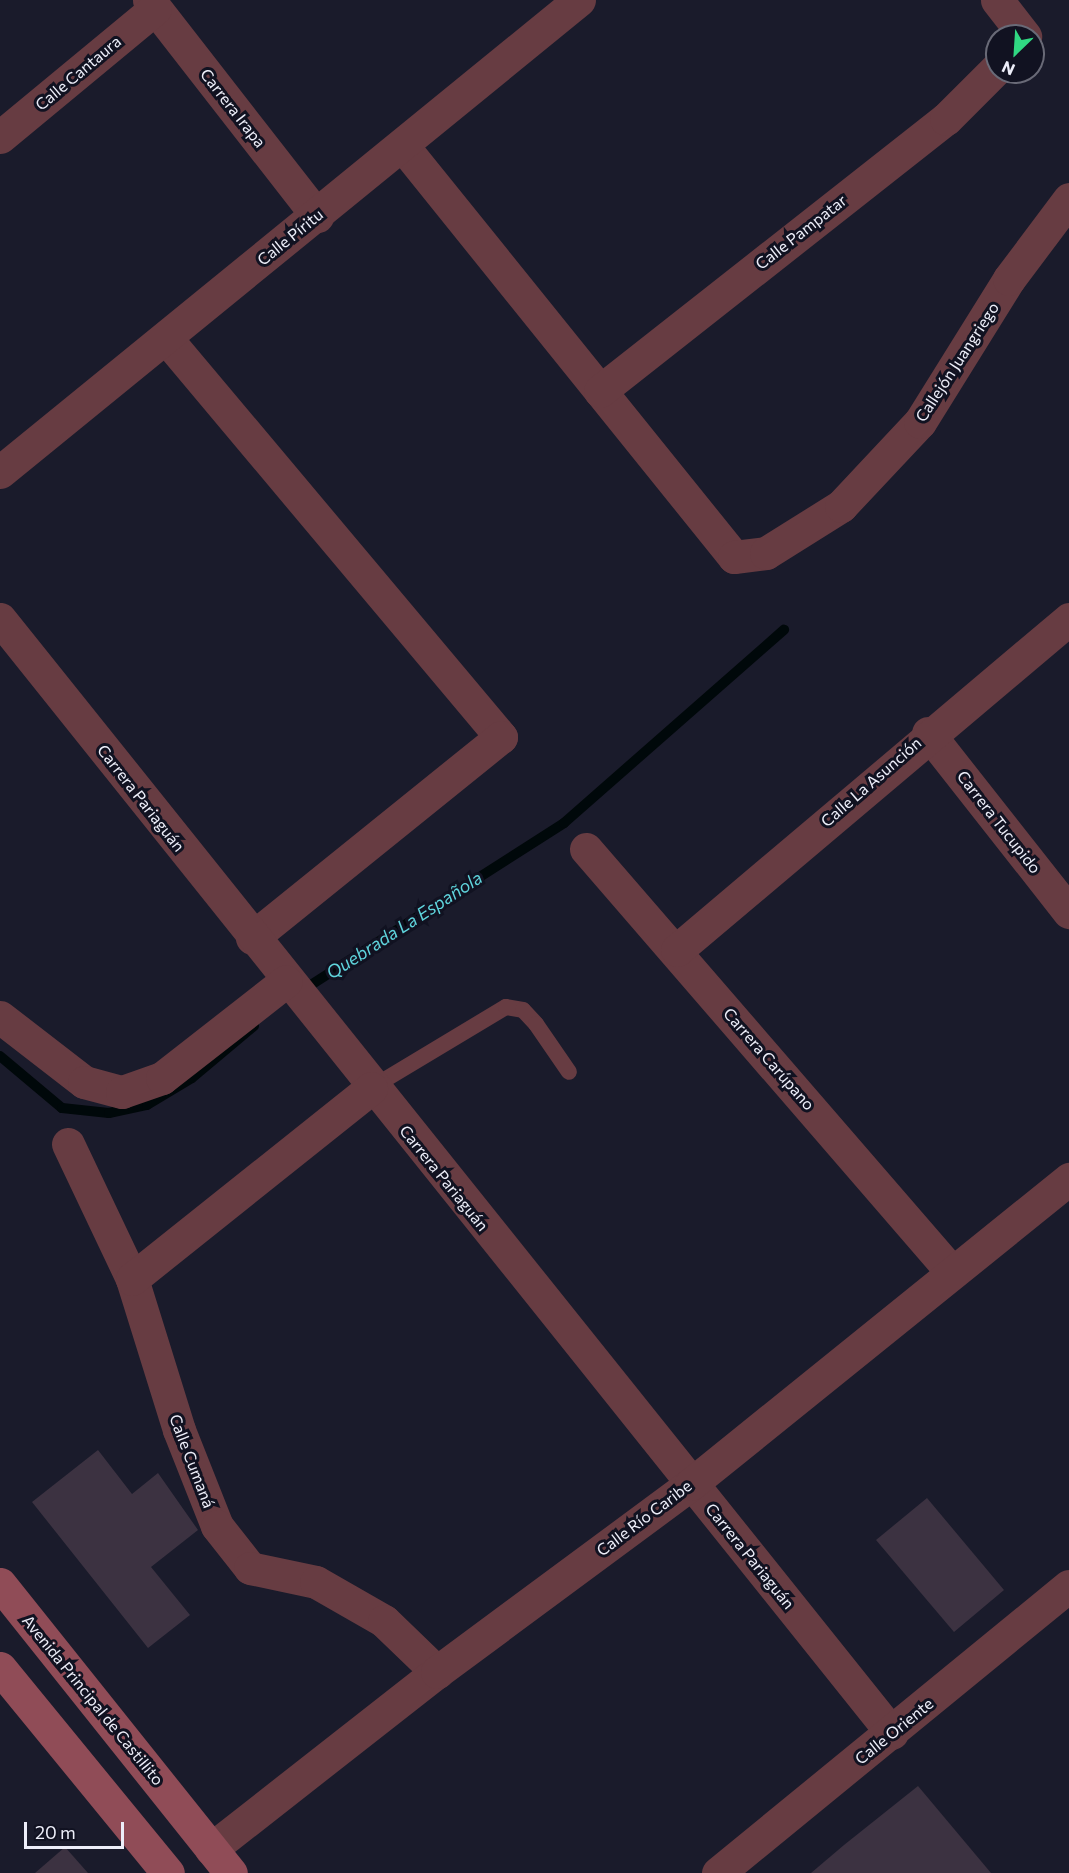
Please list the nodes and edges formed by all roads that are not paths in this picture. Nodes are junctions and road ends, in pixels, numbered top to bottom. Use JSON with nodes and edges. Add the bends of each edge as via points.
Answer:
{"nodes":[{"id":1,"x":997,"y":0,"type":"edge"},
{"id":2,"x":152,"y":4,"type":"edge"},
{"id":3,"x":561,"y":5,"type":"edge"},
{"id":4,"x":1015,"y":24,"type":"edge"},
{"id":5,"x":985,"y":80,"type":"edge"},
{"id":6,"x":0,"y":137,"type":"edge"},
{"id":7,"x":402,"y":145,"type":"junction"},
{"id":8,"x":1069,"y":199,"type":"edge"},
{"id":9,"x":317,"y":216,"type":"junction"},
{"id":10,"x":166,"y":338,"type":"junction"},
{"id":11,"x":600,"y":391,"type":"junction"},
{"id":12,"x":0,"y":472,"type":"edge"},
{"id":13,"x":0,"y":619,"type":"edge"},
{"id":14,"x":1069,"y":619,"type":"edge"},
{"id":15,"x":928,"y":732,"type":"junction"},
{"id":16,"x":586,"y":849,"type":"dead end"},
{"id":17,"x":1069,"y":912,"type":"edge"},
{"id":18,"x":252,"y":939,"type":"junction"},
{"id":19,"x":677,"y":951,"type":"junction"},
{"id":20,"x":287,"y":982,"type":"junction"},
{"id":21,"x":0,"y":1017,"type":"edge"},
{"id":22,"x":569,"y":1072,"type":"dead end"},
{"id":23,"x":371,"y":1088,"type":"junction"},
{"id":24,"x":69,"y":1144,"type":"dead end"},
{"id":25,"x":1069,"y":1179,"type":"edge"},
{"id":26,"x":951,"y":1271,"type":"junction"},
{"id":27,"x":132,"y":1279,"type":"junction"},
{"id":28,"x":691,"y":1484,"type":"junction"},
{"id":29,"x":0,"y":1584,"type":"edge"},
{"id":30,"x":1069,"y":1586,"type":"edge"},
{"id":31,"x":0,"y":1668,"type":"edge"},
{"id":32,"x":437,"y":1672,"type":"junction"},
{"id":33,"x":892,"y":1733,"type":"junction"},
{"id":34,"x":221,"y":1861,"type":"edge"},
{"id":35,"x":168,"y":1873,"type":"edge"},
{"id":36,"x":718,"y":1873,"type":"edge"}],
"edges":[{"from":1,"to":4,"type":"street"},
{"from":2,"to":6,"type":"street","name":"Calle Cantaura"},
{"from":2,"to":9,"type":"street","name":"Carrera Irapa"},
{"from":3,"to":7,"type":"street","name":"Calle Píritu"},
{"from":5,"to":11,"type":"street","name":"Calle Pampatar","via":[[946,119]]},
{"from":7,"to":9,"type":"street","name":"Calle Píritu"},
{"from":7,"to":11,"type":"street"},
{"from":8,"to":11,"type":"street","name":"Callejón Juangriego","via":[[1009,279],[920,422],[841,506],[766,553],[734,557]]},
{"from":9,"to":10,"type":"street","name":"Calle Píritu"},
{"from":10,"to":12,"type":"street","name":"Calle Píritu"},
{"from":10,"to":18,"type":"street","via":[[501,737]]},
{"from":13,"to":18,"type":"street","name":"Carrera Pariaguán"},
{"from":14,"to":15,"type":"street","name":"Calle La Asunción"},
{"from":15,"to":17,"type":"street","name":"Carrera Tucupido"},
{"from":15,"to":19,"type":"street","name":"Calle La Asunción"},
{"from":16,"to":19,"type":"street","name":"Carrera Carúpano"},
{"from":18,"to":20,"type":"street","name":"Carrera Pariaguán"},
{"from":19,"to":26,"type":"street","name":"Carrera Carúpano"},
{"from":20,"to":21,"type":"street","via":[[162,1078],[122,1092],[84,1083]]},
{"from":20,"to":23,"type":"street","name":"Carrera Pariaguán"},
{"from":22,"to":23,"type":"lane","via":[[536,1024],[523,1011],[506,1007]]},
{"from":23,"to":27,"type":"street"},
{"from":23,"to":28,"type":"street","name":"Carrera Pariaguán"},
{"from":24,"to":27,"type":"street","name":"Calle Cumaná"},
{"from":25,"to":26,"type":"street","name":"Calle Río Caribe"},
{"from":26,"to":28,"type":"street","name":"Calle Río Caribe"},
{"from":27,"to":32,"type":"street","name":"Calle Cumaná","via":[[179,1430],[217,1526],[250,1568],[316,1582],[384,1621]]},
{"from":28,"to":32,"type":"street","name":"Calle Río Caribe"},
{"from":28,"to":33,"type":"street","name":"Carrera Pariaguán"},
{"from":29,"to":34,"type":"main road","name":"Avenida Principal de Castillito"},
{"from":30,"to":33,"type":"street","name":"Calle Oriente"},
{"from":31,"to":35,"type":"main road"},
{"from":32,"to":34,"type":"street","name":"Calle Río Caribe"},
{"from":33,"to":36,"type":"street","name":"Calle Oriente"}]}
